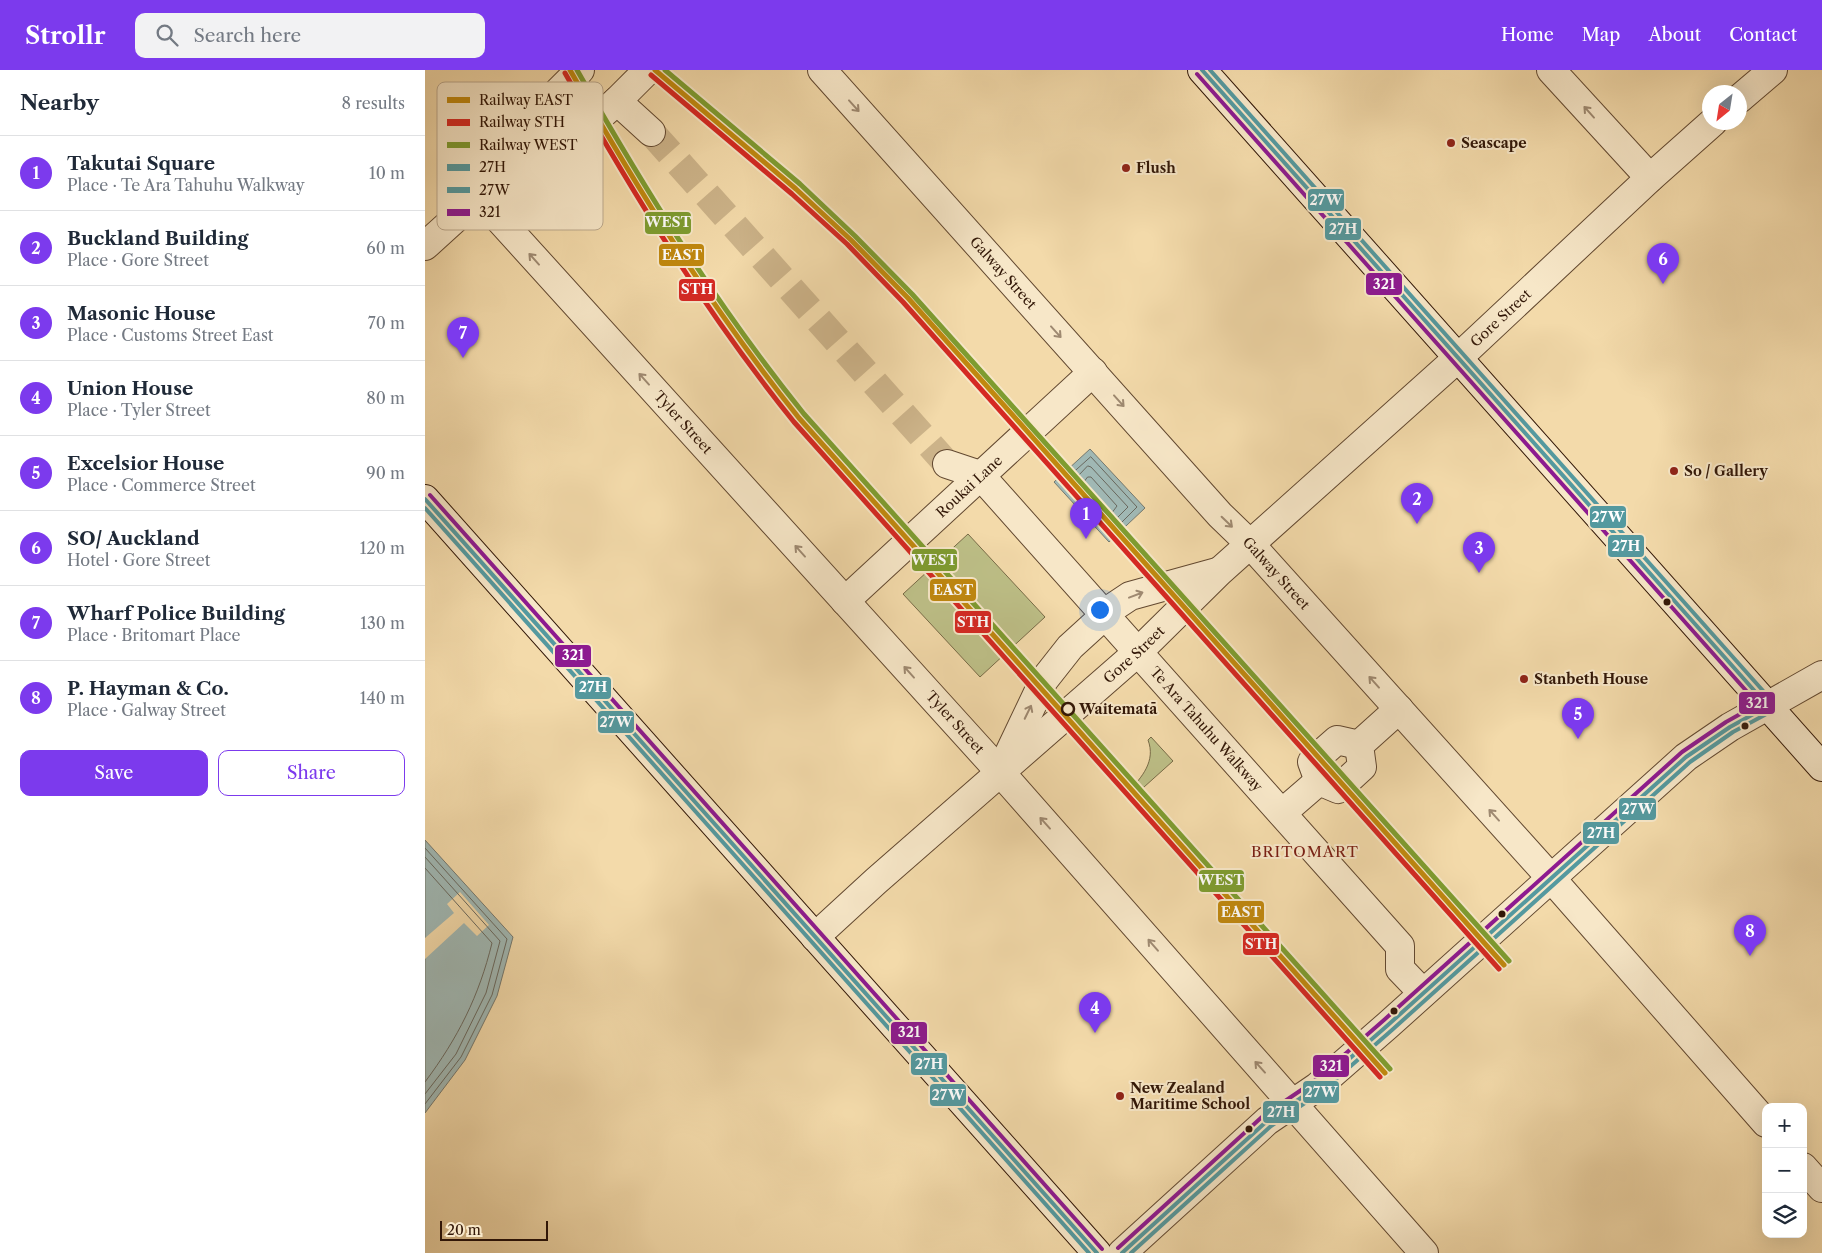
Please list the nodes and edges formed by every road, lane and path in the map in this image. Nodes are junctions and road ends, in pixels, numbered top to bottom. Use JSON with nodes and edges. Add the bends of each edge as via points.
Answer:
{"nodes":[{"id":1,"x":648,"y":70,"type":"edge"},
{"id":2,"x":821,"y":70,"type":"edge"},
{"id":3,"x":1202,"y":70,"type":"edge"},
{"id":4,"x":1551,"y":70,"type":"edge"},
{"id":5,"x":1773,"y":70,"type":"edge"},
{"id":6,"x":575,"y":71,"type":"edge"},
{"id":7,"x":565,"y":82,"type":"edge"},
{"id":8,"x":1747,"y":92,"type":"edge"},
{"id":9,"x":617,"y":101,"type":"junction"},
{"id":10,"x":603,"y":113,"type":"edge"},
{"id":11,"x":1704,"y":130,"type":"edge"},
{"id":12,"x":651,"y":132,"type":"tunnel mouth"},
{"id":13,"x":1650,"y":178,"type":"junction"},
{"id":14,"x":443,"y":230,"type":"edge"},
{"id":15,"x":509,"y":230,"type":"edge"},
{"id":16,"x":425,"y":246,"type":"edge"},
{"id":17,"x":1459,"y":357,"type":"junction"},
{"id":18,"x":1093,"y":372,"type":"junction"},
{"id":19,"x":947,"y":464,"type":"tunnel mouth"},
{"id":20,"x":981,"y":475,"type":"junction"},
{"id":21,"x":425,"y":500,"type":"edge"},
{"id":22,"x":1250,"y":544,"type":"junction"},
{"id":23,"x":1219,"y":572,"type":"junction"},
{"id":24,"x":845,"y":601,"type":"junction"},
{"id":25,"x":1105,"y":615,"type":"junction"},
{"id":26,"x":1138,"y":652,"type":"junction"},
{"id":27,"x":1822,"y":675,"type":"edge"},
{"id":28,"x":1769,"y":706,"type":"junction"},
{"id":29,"x":1399,"y":709,"type":"junction"},
{"id":30,"x":1822,"y":768,"type":"edge"},
{"id":31,"x":1001,"y":773,"type":"junction"},
{"id":32,"x":1282,"y":813,"type":"junction"},
{"id":33,"x":1550,"y":877,"type":"junction"},
{"id":34,"x":815,"y":937,"type":"junction"},
{"id":35,"x":1423,"y":993,"type":"junction"},
{"id":36,"x":1292,"y":1104,"type":"junction"},
{"id":37,"x":1762,"y":1119,"type":"edge"},
{"id":38,"x":1807,"y":1171,"type":"edge"},
{"id":39,"x":1822,"y":1188,"type":"edge"},
{"id":40,"x":1097,"y":1253,"type":"edge"},
{"id":41,"x":1122,"y":1253,"type":"edge"},
{"id":42,"x":1424,"y":1253,"type":"edge"}],
"edges":[{"from":1,"to":9,"type":"street"},
{"from":2,"to":18,"type":"street","name":"Galway Street","one_way":true},
{"from":3,"to":17,"type":"street"},
{"from":13,"to":4,"type":"street","one_way":true},
{"from":5,"to":8,"type":"street"},
{"from":6,"to":7,"type":"street"},
{"from":9,"to":10,"type":"street"},
{"from":9,"to":12,"type":"street"},
{"from":11,"to":13,"type":"street","name":"Gore Street"},
{"from":13,"to":17,"type":"street","name":"Gore Street"},
{"from":14,"to":16,"type":"street"},
{"from":24,"to":15,"type":"street","name":"Tyler Street","one_way":true},
{"from":17,"to":22,"type":"street","name":"Gore Street"},
{"from":17,"to":28,"type":"street"},
{"from":18,"to":20,"type":"street","name":"Roukai Lane"},
{"from":18,"to":22,"type":"street","name":"Galway Street","one_way":true,"via":[[1220,515]]},
{"from":19,"to":20,"type":"street"},
{"from":20,"to":24,"type":"street","name":"Roukai Lane"},
{"from":20,"to":25,"type":"street","name":"Te Ara Tahuhu Walkway"},
{"from":21,"to":34,"type":"street"},
{"from":22,"to":23,"type":"street","name":"Gore Street"},
{"from":29,"to":22,"type":"street","name":"Galway Street","one_way":true},
{"from":25,"to":23,"type":"street","name":"Gore Street","one_way":true,"via":[[1130,596]]},
{"from":23,"to":26,"type":"street","name":"Gore Street"},
{"from":31,"to":24,"type":"street","name":"Tyler Street","one_way":true},
{"from":25,"to":26,"type":"street","name":"Te Ara Tahuhu Walkway"},
{"from":31,"to":25,"type":"street","name":"Gore Street","one_way":true,"via":[[1044,680],[1070,647]]},
{"from":26,"to":31,"type":"street","name":"Gore Street"},
{"from":26,"to":32,"type":"street","name":"Te Ara Tahuhu Walkway"},
{"from":27,"to":28,"type":"street"},
{"from":28,"to":30,"type":"street"},
{"from":28,"to":33,"type":"street","via":[[1730,727],[1686,757]]},
{"from":29,"to":32,"type":"street","via":[[1359,745],[1362,766],[1338,789],[1319,781]]},
{"from":33,"to":29,"type":"street","name":"Galway Street","one_way":true},
{"from":31,"to":34,"type":"street","name":"Gore Street"},
{"from":36,"to":31,"type":"street","name":"Tyler Street","one_way":true},
{"from":32,"to":35,"type":"street","name":"Te Ara Tahuhu Walkway","via":[[1400,946],[1401,969]]},
{"from":33,"to":35,"type":"street"},
{"from":33,"to":37,"type":"street","name":"Galway Street"},
{"from":34,"to":40,"type":"street"},
{"from":35,"to":36,"type":"street","via":[[1317,1087]]},
{"from":36,"to":41,"type":"street","via":[[1267,1121]]},
{"from":36,"to":42,"type":"street","name":"Tyler Street"},
{"from":38,"to":39,"type":"street"}]}
